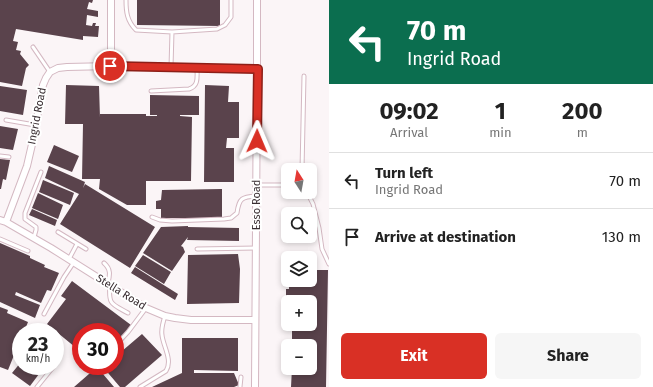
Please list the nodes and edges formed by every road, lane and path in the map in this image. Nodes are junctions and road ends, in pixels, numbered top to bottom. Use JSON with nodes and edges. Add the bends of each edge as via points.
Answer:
{"nodes":[{"id":1,"x":111,"y":0,"type":"edge"},
{"id":2,"x":126,"y":0,"type":"edge"},
{"id":3,"x":231,"y":0,"type":"edge"},
{"id":4,"x":256,"y":0,"type":"edge"},
{"id":5,"x":172,"y":32,"type":"junction"},
{"id":6,"x":33,"y":47,"type":"dead end"},
{"id":7,"x":110,"y":66,"type":"junction"},
{"id":8,"x":171,"y":67,"type":"junction"},
{"id":9,"x":197,"y":68,"type":"junction"},
{"id":10,"x":258,"y":69,"type":"junction"},
{"id":11,"x":50,"y":72,"type":"junction"},
{"id":12,"x":304,"y":76,"type":"dead end"},
{"id":13,"x":151,"y":91,"type":"dead end"},
{"id":14,"x":6,"y":120,"type":"dead end"},
{"id":15,"x":36,"y":125,"type":"junction"},
{"id":16,"x":0,"y":156,"type":"edge"},
{"id":17,"x":9,"y":158,"type":"dead end"},
{"id":18,"x":302,"y":163,"type":"edge"},
{"id":19,"x":41,"y":172,"type":"dead end"},
{"id":20,"x":281,"y":184,"type":"edge"},
{"id":21,"x":256,"y":185,"type":"junction"},
{"id":22,"x":256,"y":196,"type":"junction"},
{"id":23,"x":310,"y":199,"type":"edge"},
{"id":24,"x":152,"y":217,"type":"dead end"},
{"id":25,"x":3,"y":221,"type":"edge"},
{"id":26,"x":58,"y":232,"type":"dead end"},
{"id":27,"x":34,"y":238,"type":"junction"},
{"id":28,"x":0,"y":239,"type":"edge"},
{"id":29,"x":77,"y":244,"type":"junction"},
{"id":30,"x":256,"y":248,"type":"junction"},
{"id":31,"x":86,"y":249,"type":"dead end"},
{"id":32,"x":197,"y":249,"type":"dead end"},
{"id":33,"x":28,"y":251,"type":"dead end"},
{"id":34,"x":72,"y":260,"type":"junction"},
{"id":35,"x":104,"y":263,"type":"dead end"},
{"id":36,"x":329,"y":264,"type":"edge"},
{"id":37,"x":109,"y":284,"type":"junction"},
{"id":38,"x":146,"y":308,"type":"junction"},
{"id":39,"x":128,"y":313,"type":"dead end"},
{"id":40,"x":44,"y":314,"type":"dead end"},
{"id":41,"x":165,"y":316,"type":"junction"},
{"id":42,"x":255,"y":320,"type":"junction"},
{"id":43,"x":124,"y":336,"type":"edge"},
{"id":44,"x":46,"y":375,"type":"edge"},
{"id":45,"x":240,"y":377,"type":"dead end"},
{"id":46,"x":36,"y":387,"type":"edge"},
{"id":47,"x":140,"y":387,"type":"edge"},
{"id":48,"x":240,"y":387,"type":"edge"},
{"id":49,"x":255,"y":387,"type":"edge"}],
"edges":[{"from":1,"to":7,"type":"street"},
{"from":2,"to":5,"type":"lane","via":[[128,17],[136,30]]},
{"from":3,"to":5,"type":"lane","via":[[231,17],[225,26],[217,29]]},
{"from":4,"to":10,"type":"street","name":"Esso Road"},
{"from":5,"to":8,"type":"lane"},
{"from":6,"to":11,"type":"lane"},
{"from":7,"to":8,"type":"street"},
{"from":7,"to":11,"type":"street","via":[[67,67]]},
{"from":8,"to":9,"type":"street"},
{"from":9,"to":10,"type":"street"},
{"from":9,"to":13,"type":"lane","via":[[197,84],[194,88]]},
{"from":10,"to":21,"type":"street","name":"Esso Road"},
{"from":11,"to":15,"type":"street","name":"Ingrid Road","via":[[43,86]]},
{"from":12,"to":18,"type":"lane"},
{"from":14,"to":15,"type":"lane"},
{"from":15,"to":25,"type":"street","name":"Ingrid Road","via":[[27,166]]},
{"from":16,"to":17,"type":"lane"},
{"from":19,"to":27,"type":"lane","via":[[25,213],[26,219],[36,227]]},
{"from":20,"to":21,"type":"lane"},
{"from":21,"to":22,"type":"street","name":"Esso Road"},
{"from":22,"to":24,"type":"lane","via":[[244,197],[238,204],[237,213],[224,220],[172,221]]},
{"from":22,"to":30,"type":"street","name":"Esso Road"},
{"from":23,"to":36,"type":"lane","via":[[322,249]]},
{"from":25,"to":27,"type":"street","name":"Stella Road"},
{"from":26,"to":29,"type":"lane"},
{"from":27,"to":34,"type":"street","name":"Stella Road"},
{"from":28,"to":33,"type":"lane"},
{"from":29,"to":31,"type":"lane"},
{"from":29,"to":34,"type":"lane"},
{"from":30,"to":32,"type":"lane"},
{"from":30,"to":42,"type":"street","name":"Esso Road"},
{"from":34,"to":37,"type":"street","name":"Stella Road"},
{"from":34,"to":40,"type":"lane"},
{"from":35,"to":37,"type":"lane","via":[[109,269]]},
{"from":37,"to":38,"type":"street","name":"Stella Road"},
{"from":37,"to":39,"type":"lane","via":[[110,301]]},
{"from":38,"to":41,"type":"street","name":"Stella Road"},
{"from":38,"to":43,"type":"lane"},
{"from":41,"to":42,"type":"street","name":"Stella Road","via":[[191,320]]},
{"from":41,"to":47,"type":"lane","via":[[162,336],[168,368]]},
{"from":42,"to":49,"type":"street","name":"Esso Road"},
{"from":44,"to":46,"type":"lane"},
{"from":45,"to":48,"type":"lane"}]}
